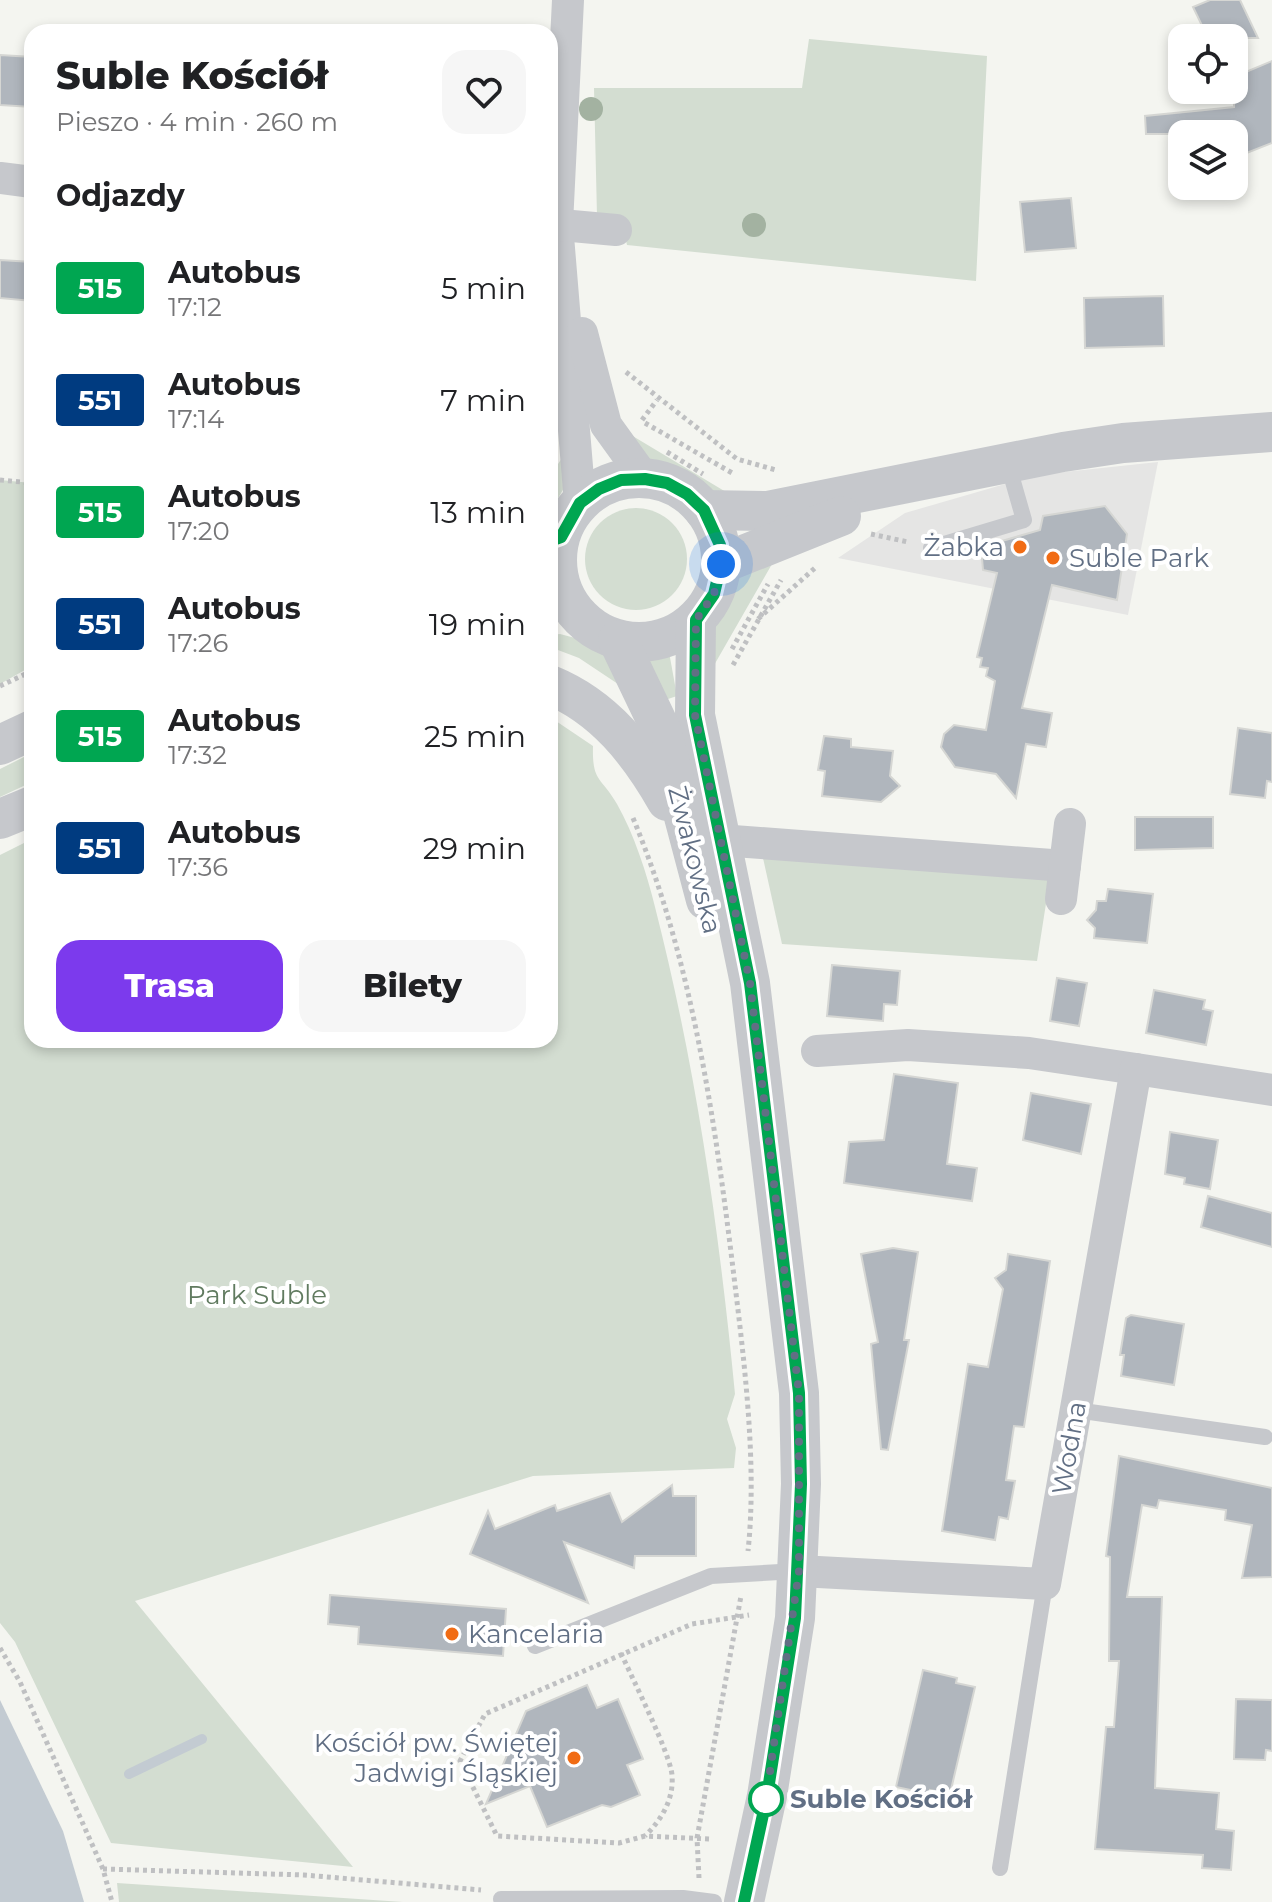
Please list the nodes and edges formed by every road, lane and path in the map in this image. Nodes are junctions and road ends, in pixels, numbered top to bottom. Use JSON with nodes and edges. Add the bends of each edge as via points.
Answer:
{"nodes":[{"id":1,"x":568,"y":0,"type":"edge"},
{"id":2,"x":558,"y":160,"type":"edge"},
{"id":3,"x":0,"y":178,"type":"edge"},
{"id":4,"x":24,"y":181,"type":"edge"},
{"id":5,"x":558,"y":224,"type":"edge"},
{"id":6,"x":616,"y":230,"type":"dead end"},
{"id":7,"x":558,"y":240,"type":"edge"},
{"id":8,"x":558,"y":345,"type":"edge"},
{"id":9,"x":1272,"y":432,"type":"edge"},
{"id":10,"x":651,"y":462,"type":"junction"},
{"id":11,"x":769,"y":468,"type":"dead end"},
{"id":12,"x":989,"y":468,"type":"junction"},
{"id":13,"x":0,"y":480,"type":"edge"},
{"id":14,"x":24,"y":482,"type":"edge"},
{"id":15,"x":748,"y":482,"type":"dead end"},
{"id":16,"x":706,"y":494,"type":"junction"},
{"id":17,"x":564,"y":527,"type":"edge"},
{"id":18,"x":790,"y":535,"type":"junction"},
{"id":19,"x":931,"y":548,"type":"dead end"},
{"id":20,"x":558,"y":558,"type":"edge"},
{"id":21,"x":721,"y":564,"type":"junction"},
{"id":22,"x":558,"y":568,"type":"edge"},
{"id":23,"x":780,"y":581,"type":"dead end"},
{"id":24,"x":696,"y":620,"type":"junction"},
{"id":25,"x":558,"y":628,"type":"edge"},
{"id":26,"x":606,"y":634,"type":"junction"},
{"id":27,"x":24,"y":675,"type":"edge"},
{"id":28,"x":0,"y":686,"type":"edge"},
{"id":29,"x":558,"y":690,"type":"edge"},
{"id":30,"x":24,"y":734,"type":"edge"},
{"id":31,"x":0,"y":745,"type":"edge"},
{"id":32,"x":24,"y":809,"type":"edge"},
{"id":33,"x":631,"y":815,"type":"dead end"},
{"id":34,"x":0,"y":819,"type":"edge"},
{"id":35,"x":1070,"y":824,"type":"dead end"},
{"id":36,"x":720,"y":840,"type":"junction"},
{"id":37,"x":1065,"y":866,"type":"junction"},
{"id":38,"x":701,"y":881,"type":"junction"},
{"id":39,"x":1061,"y":899,"type":"dead end"},
{"id":40,"x":817,"y":1051,"type":"dead end"},
{"id":41,"x":1136,"y":1069,"type":"junction"},
{"id":42,"x":1272,"y":1090,"type":"edge"},
{"id":43,"x":776,"y":1181,"type":"junction"},
{"id":44,"x":1076,"y":1410,"type":"junction"},
{"id":45,"x":1265,"y":1437,"type":"dead end"},
{"id":46,"x":746,"y":1571,"type":"junction"},
{"id":47,"x":799,"y":1571,"type":"junction"},
{"id":48,"x":1045,"y":1584,"type":"junction"},
{"id":49,"x":738,"y":1615,"type":"junction"},
{"id":50,"x":749,"y":1615,"type":"dead end"},
{"id":51,"x":535,"y":1646,"type":"dead end"},
{"id":52,"x":0,"y":1648,"type":"edge"},
{"id":53,"x":621,"y":1653,"type":"junction"},
{"id":54,"x":645,"y":1836,"type":"junction"},
{"id":55,"x":697,"y":1838,"type":"junction"},
{"id":56,"x":709,"y":1839,"type":"dead end"},
{"id":57,"x":1000,"y":1868,"type":"dead end"},
{"id":58,"x":103,"y":1869,"type":"junction"},
{"id":59,"x":501,"y":1899,"type":"joint"},
{"id":60,"x":695,"y":1900,"type":"junction"},
{"id":61,"x":112,"y":1902,"type":"edge"},
{"id":62,"x":714,"y":1902,"type":"edge"},
{"id":63,"x":744,"y":1902,"type":"edge"}],
"edges":[{"from":1,"to":2,"type":"street"},
{"from":3,"to":4,"type":"street"},
{"from":5,"to":6,"type":"street"},
{"from":7,"to":10,"type":"street","via":[[606,425]]},
{"from":8,"to":17,"type":"street"},
{"from":9,"to":12,"type":"street","via":[[1123,443]]},
{"from":10,"to":16,"type":"path"},
{"from":10,"to":16,"type":"street","via":[[667,483],[687,494]]},
{"from":10,"to":17,"type":"street","via":[[599,489]]},
{"from":11,"to":15,"type":"path","via":[[737,459],[657,400],[642,421]]},
{"from":12,"to":16,"type":"street","via":[[767,511]]},
{"from":12,"to":18,"type":"street"},
{"from":12,"to":19,"type":"lane","via":[[1024,520]]},
{"from":13,"to":14,"type":"path"},
{"from":16,"to":21,"type":"street"},
{"from":17,"to":20,"type":"street"},
{"from":18,"to":21,"type":"street"},
{"from":18,"to":23,"type":"path","via":[[795,554]]},
{"from":21,"to":24,"type":"street","via":[[714,594]]},
{"from":22,"to":26,"type":"street","via":[[574,611]]},
{"from":24,"to":26,"type":"street","via":[[660,640]]},
{"from":24,"to":36,"type":"street","name":"Żwakowska","via":[[695,715]]},
{"from":25,"to":26,"type":"street"},
{"from":26,"to":38,"type":"street","name":"Żwakowska","via":[[661,730]]},
{"from":27,"to":28,"type":"path"},
{"from":29,"to":38,"type":"street","via":[[615,728],[648,767]]},
{"from":30,"to":31,"type":"street"},
{"from":32,"to":34,"type":"street"},
{"from":33,"to":46,"type":"path","via":[[685,980],[725,1196],[747,1410]]},
{"from":35,"to":37,"type":"street"},
{"from":36,"to":37,"type":"street","name":"Żwakowska"},
{"from":36,"to":43,"type":"street","name":"Żwakowska","via":[[750,983]]},
{"from":37,"to":39,"type":"street"},
{"from":38,"to":43,"type":"street","name":"Żwakowska"},
{"from":40,"to":41,"type":"street","via":[[908,1045],[1029,1053]]},
{"from":41,"to":42,"type":"street"},
{"from":41,"to":44,"type":"street","name":"Wodna"},
{"from":43,"to":47,"type":"street","name":"Żwakowska","via":[[799,1393]]},
{"from":44,"to":45,"type":"lane"},
{"from":44,"to":48,"type":"street","name":"Wodna"},
{"from":46,"to":47,"type":"lane"},
{"from":46,"to":49,"type":"path"},
{"from":46,"to":51,"type":"lane","via":[[711,1576]]},
{"from":47,"to":48,"type":"street"},
{"from":47,"to":63,"type":"street","name":"Żwakowska","via":[[767,1796]]},
{"from":48,"to":57,"type":"lane"},
{"from":49,"to":50,"type":"path"},
{"from":49,"to":53,"type":"path","via":[[692,1624]]},
{"from":49,"to":55,"type":"path"},
{"from":52,"to":58,"type":"path"},
{"from":53,"to":54,"type":"path","via":[[672,1772],[671,1797]]},
{"from":53,"to":54,"type":"path","via":[[485,1714],[460,1761],[497,1836],[619,1843]]},
{"from":54,"to":55,"type":"path"},
{"from":55,"to":56,"type":"path"},
{"from":55,"to":60,"type":"path"},
{"from":58,"to":59,"type":"path","via":[[304,1875],[480,1889]]},
{"from":58,"to":61,"type":"path"},
{"from":59,"to":60,"type":"lane"},
{"from":60,"to":62,"type":"lane"}]}
